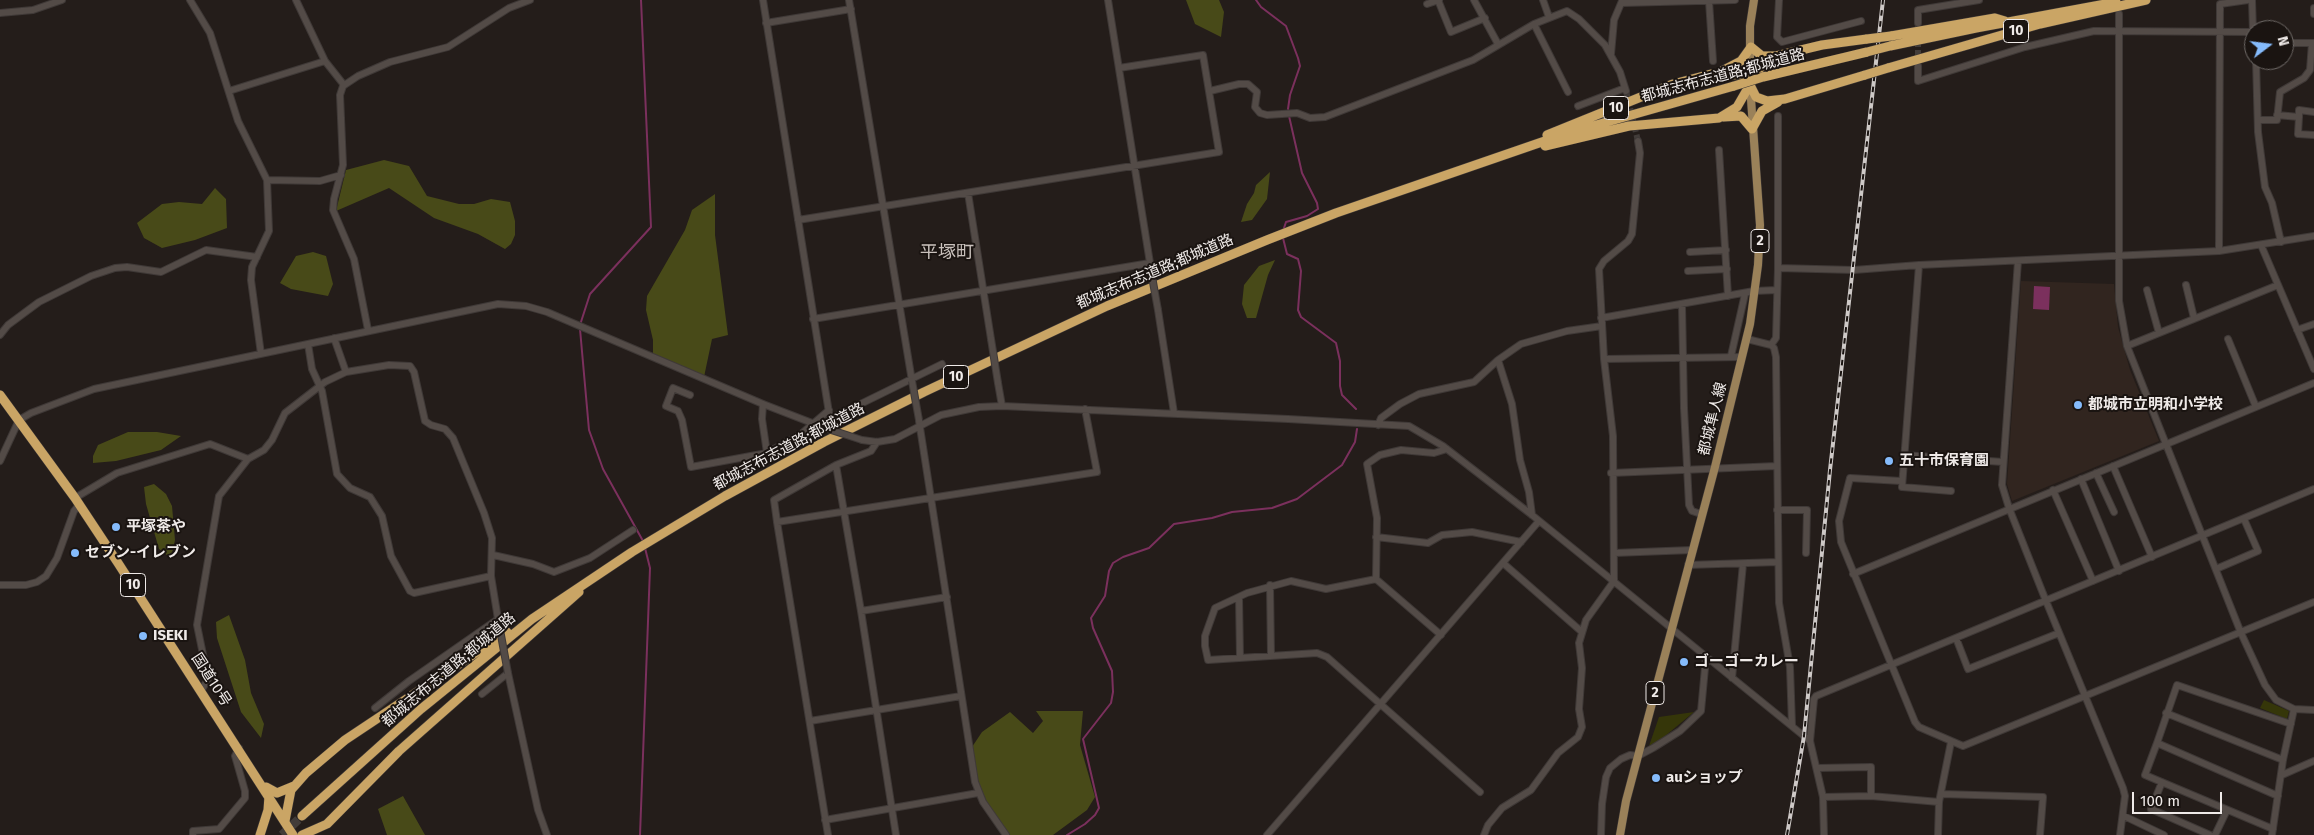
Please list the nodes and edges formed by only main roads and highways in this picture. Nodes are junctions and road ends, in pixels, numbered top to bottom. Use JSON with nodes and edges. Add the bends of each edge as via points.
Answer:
{"nodes":[{"id":1,"x":1754,"y":0,"type":"edge"},
{"id":2,"x":2133,"y":0,"type":"edge"},
{"id":3,"x":2146,"y":0,"type":"edge"},
{"id":4,"x":2008,"y":22,"type":"junction"},
{"id":5,"x":1750,"y":47,"type":"junction"},
{"id":6,"x":1776,"y":56,"type":"junction"},
{"id":7,"x":1711,"y":74,"type":"junction"},
{"id":8,"x":1750,"y":85,"type":"junction"},
{"id":9,"x":1785,"y":99,"type":"junction"},
{"id":10,"x":1719,"y":118,"type":"junction"},
{"id":11,"x":1752,"y":129,"type":"junction"},
{"id":12,"x":1532,"y":145,"type":"junction"},
{"id":13,"x":1480,"y":163,"type":"junction"},
{"id":14,"x":1,"y":398,"type":"edge"},
{"id":15,"x":623,"y":558,"type":"junction"},
{"id":16,"x":587,"y":580,"type":"junction"},
{"id":17,"x":259,"y":780,"type":"junction"},
{"id":18,"x":294,"y":786,"type":"junction"},
{"id":19,"x":269,"y":796,"type":"junction"},
{"id":20,"x":302,"y":816,"type":"tunnel mouth"},
{"id":21,"x":282,"y":817,"type":"junction"},
{"id":22,"x":327,"y":824,"type":"junction"},
{"id":23,"x":260,"y":835,"type":"edge"},
{"id":24,"x":294,"y":835,"type":"edge"},
{"id":25,"x":302,"y":835,"type":"edge"},
{"id":26,"x":318,"y":835,"type":"edge"},
{"id":27,"x":1620,"y":835,"type":"edge"}],
"edges":[{"from":1,"to":5,"type":"main road","name":"都城隼人線","number":"2"},
{"from":2,"to":4,"type":"highway","name":"都城志布志道路;都城道路","number":"10"},
{"from":3,"to":9,"type":"highway","number":"10","bridge":true,"via":[[2040,24]]},
{"from":4,"to":6,"type":"highway","number":"10","bridge":true,"via":[[1995,18]]},
{"from":4,"to":12,"type":"highway","name":"都城志布志道路;都城道路","number":"10","bridge":true,"via":[[1763,77]]},
{"from":5,"to":6,"type":"highway","via":[[1762,56]]},
{"from":5,"to":7,"type":"highway","via":[[1735,66]]},
{"from":5,"to":8,"type":"main road","name":"都城隼人線","number":"2"},
{"from":6,"to":8,"type":"highway","number":"10","via":[[1759,69]]},
{"from":7,"to":8,"type":"highway","number":"10","via":[[1736,74],[1747,79]]},
{"from":7,"to":13,"type":"highway","number":"10","via":[[1649,93]]},
{"from":8,"to":9,"type":"highway","number":"10","via":[[1761,100]]},
{"from":8,"to":10,"type":"highway","number":"10","via":[[1737,106]]},
{"from":8,"to":11,"type":"main road","name":"都城隼人線","number":"2"},
{"from":9,"to":11,"type":"highway","number":"10","via":[[1762,111]]},
{"from":10,"to":11,"type":"highway","via":[[1741,116]]},
{"from":10,"to":12,"type":"highway","number":"10","via":[[1629,126],[1549,146]]},
{"from":11,"to":27,"type":"main road","name":"都城隼人線","number":"2","via":[[1760,226],[1747,339]]},
{"from":12,"to":13,"type":"highway","name":"都城志布志道路;都城道路","number":"10"},
{"from":13,"to":15,"type":"highway","name":"都城志布志道路;都城道路","number":"10","via":[[1336,213],[1107,306],[824,442]]},
{"from":14,"to":17,"type":"highway","name":"国道10号","number":"10","via":[[77,501]]},
{"from":15,"to":16,"type":"highway","name":"都城志布志道路;都城道路","number":"10"},
{"from":15,"to":22,"type":"highway","via":[[574,596],[398,751]]},
{"from":16,"to":18,"type":"highway","via":[[345,740]]},
{"from":16,"to":20,"type":"highway","name":"都城志布志道路;都城道路","number":"10","via":[[468,669]]},
{"from":17,"to":18,"type":"highway","via":[[278,793]]},
{"from":17,"to":19,"type":"highway","name":"国道10号","number":"10"},
{"from":18,"to":21,"type":"highway"},
{"from":19,"to":21,"type":"highway","name":"国道10号","number":"10"},
{"from":19,"to":23,"type":"highway"},
{"from":21,"to":23,"type":"highway","via":[[265,826]]},
{"from":21,"to":24,"type":"highway","name":"国道10号","number":"10"},
{"from":22,"to":25,"type":"highway"},
{"from":22,"to":26,"type":"highway"}]}
